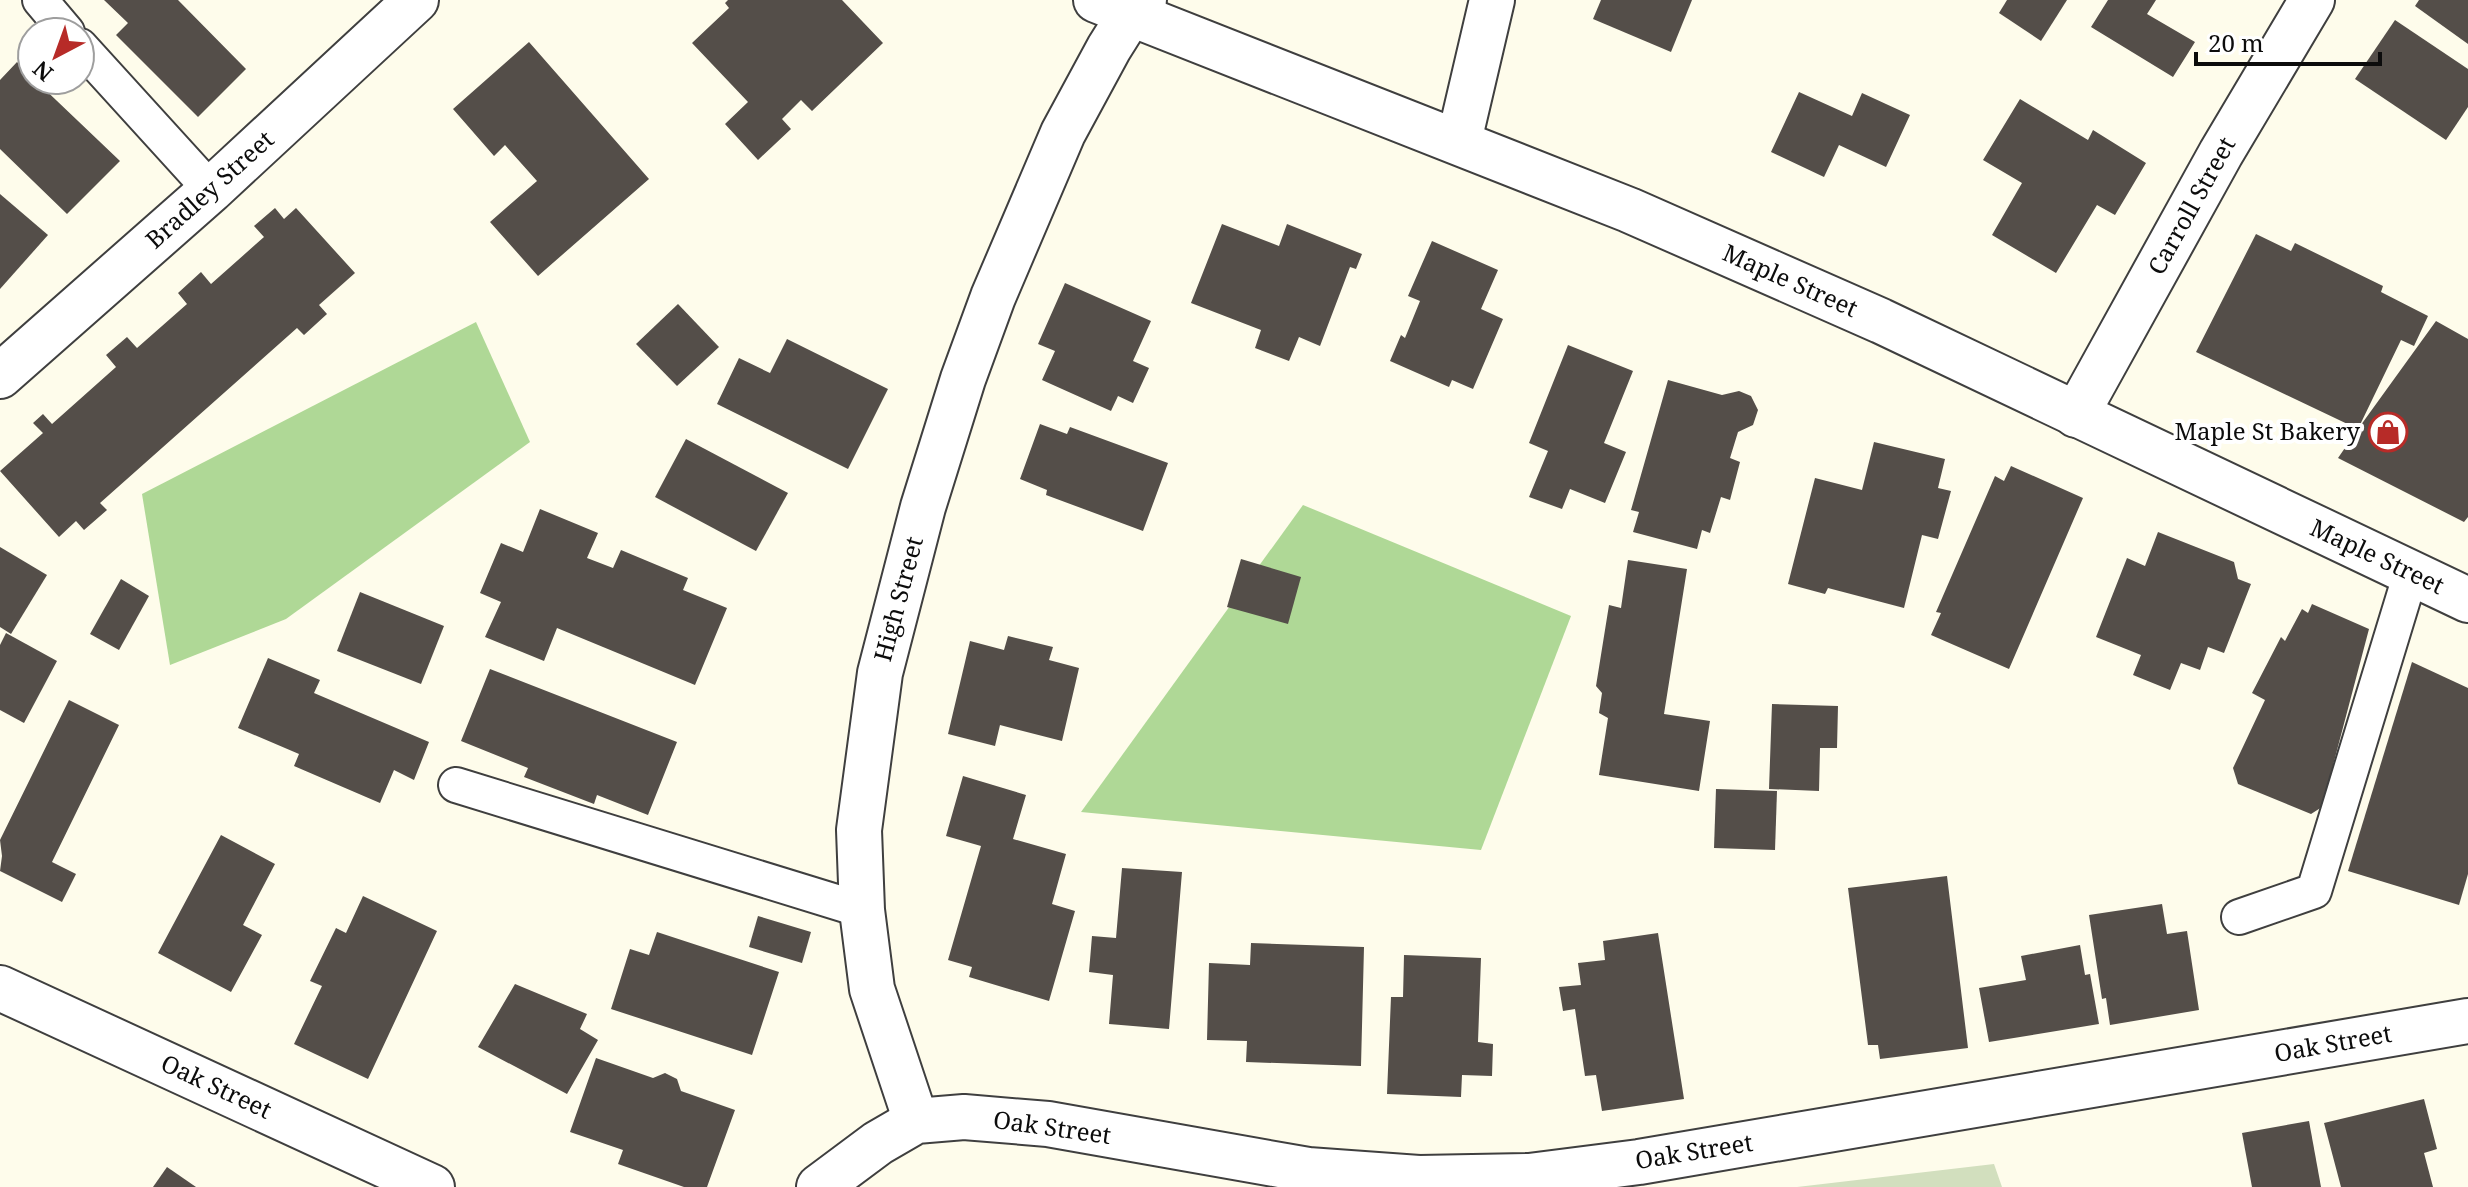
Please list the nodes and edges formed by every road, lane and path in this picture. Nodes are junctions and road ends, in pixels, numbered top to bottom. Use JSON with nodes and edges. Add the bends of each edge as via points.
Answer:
{"nodes":[{"id":1,"x":40,"y":0,"type":"edge"},
{"id":2,"x":416,"y":0,"type":"edge"},
{"id":3,"x":1492,"y":0,"type":"edge"},
{"id":4,"x":2312,"y":0,"type":"edge"},
{"id":5,"x":1124,"y":4,"type":"edge"},
{"id":6,"x":54,"y":16,"type":"edge"},
{"id":7,"x":96,"y":64,"type":"edge"},
{"id":8,"x":1459,"y":141,"type":"junction"},
{"id":9,"x":211,"y":190,"type":"junction"},
{"id":10,"x":0,"y":376,"type":"edge"},
{"id":11,"x":2076,"y":415,"type":"junction"},
{"id":12,"x":2411,"y":573,"type":"junction"},
{"id":13,"x":2468,"y":600,"type":"edge"},
{"id":14,"x":456,"y":785,"type":"dead end"},
{"id":15,"x":862,"y":910,"type":"junction"},
{"id":16,"x":2239,"y":917,"type":"dead end"},
{"id":17,"x":0,"y":988,"type":"edge"},
{"id":18,"x":2468,"y":1021,"type":"edge"},
{"id":19,"x":916,"y":1121,"type":"junction"},
{"id":20,"x":432,"y":1187,"type":"edge"},
{"id":21,"x":819,"y":1187,"type":"edge"}],
"edges":[{"from":1,"to":6,"type":"lane"},
{"from":2,"to":9,"type":"street","name":"Bradley Street"},
{"from":3,"to":8,"type":"street"},
{"from":4,"to":11,"type":"street","name":"Carroll Street"},
{"from":5,"to":8,"type":"street","name":"Maple Street"},
{"from":5,"to":15,"type":"street","name":"High Street","via":[[1109,48],[1063,133],[993,297],[923,507],[880,673],[859,830]]},
{"from":7,"to":9,"type":"lane"},
{"from":8,"to":11,"type":"street","name":"Maple Street","via":[[1881,321]]},
{"from":9,"to":10,"type":"street","name":"Bradley Street"},
{"from":11,"to":12,"type":"street","name":"Maple Street"},
{"from":12,"to":13,"type":"street","name":"Maple Street"},
{"from":12,"to":16,"type":"lane","via":[[2314,891]]},
{"from":14,"to":15,"type":"lane"},
{"from":15,"to":19,"type":"street","name":"High Street","via":[[872,989]]},
{"from":17,"to":20,"type":"street","name":"Oak Street"},
{"from":18,"to":19,"type":"street","name":"Oak Street","via":[[1639,1162],[1529,1176],[1419,1178],[1308,1170],[1048,1124],[964,1117]]},
{"from":19,"to":21,"type":"street"}]}
